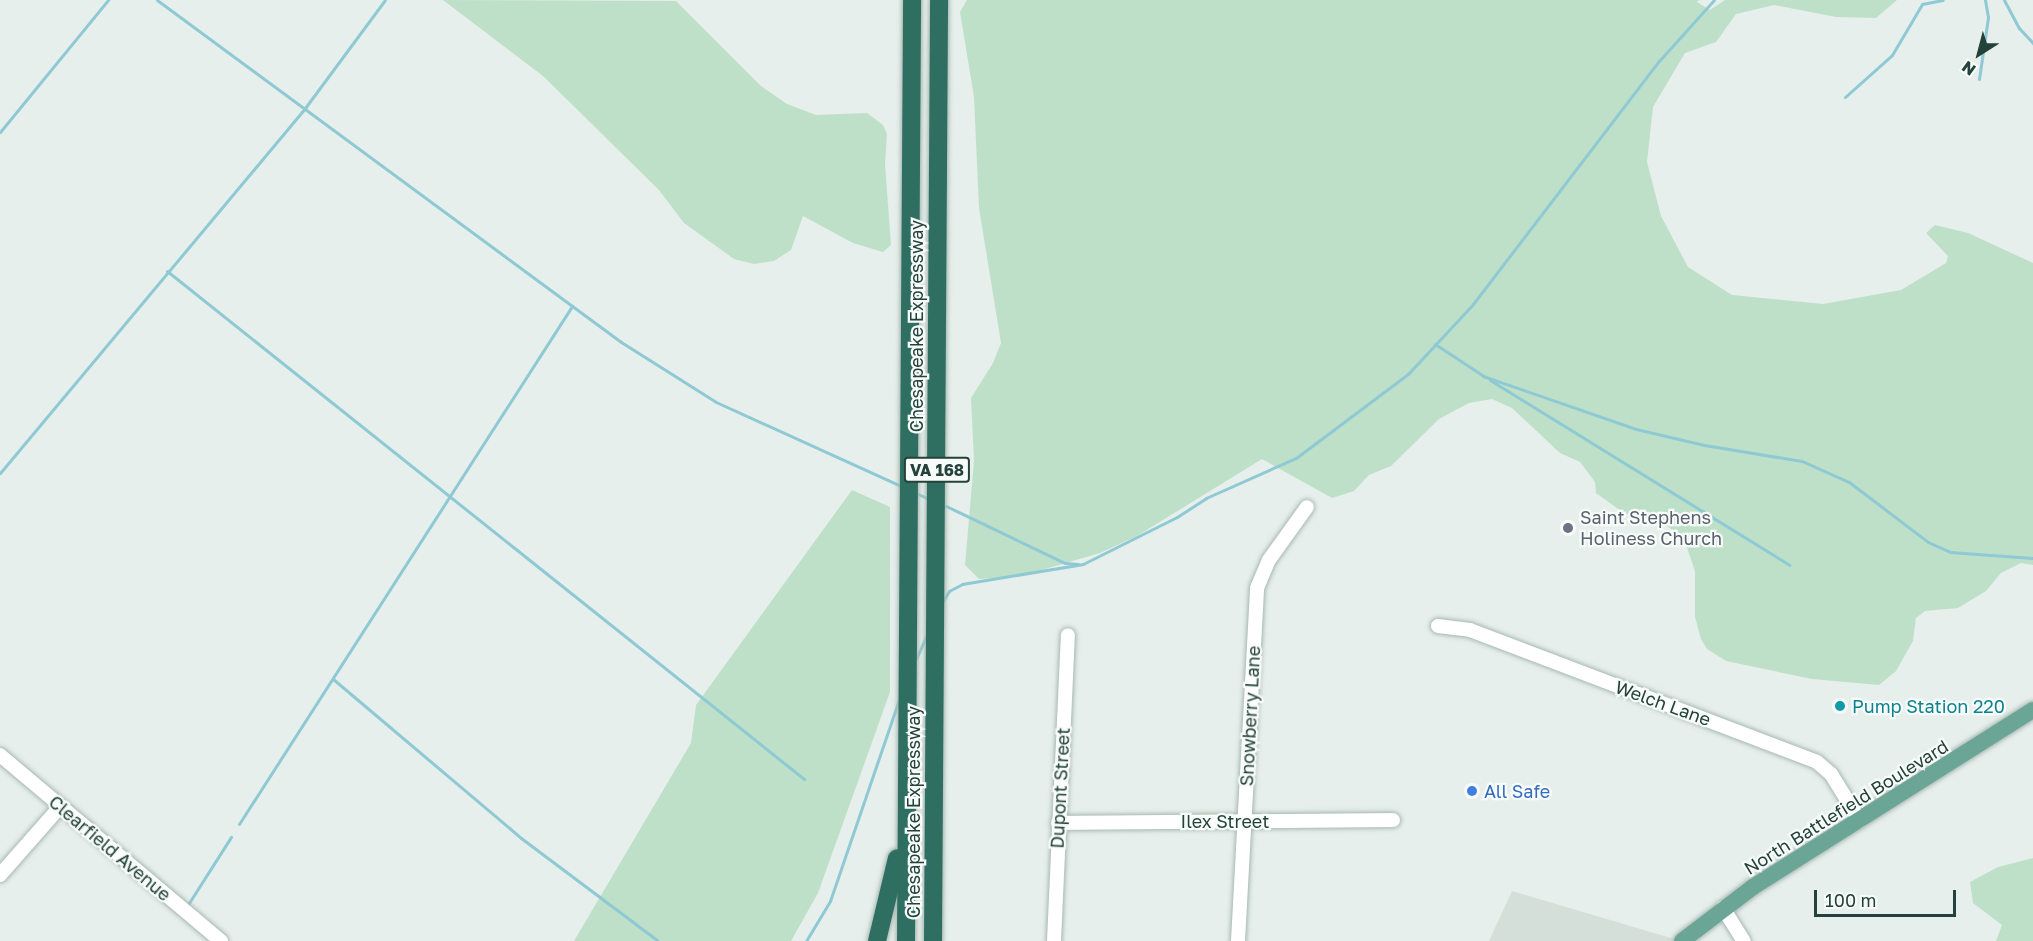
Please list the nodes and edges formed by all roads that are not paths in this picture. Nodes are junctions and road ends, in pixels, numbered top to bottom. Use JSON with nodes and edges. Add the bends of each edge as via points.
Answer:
{"nodes":[{"id":1,"x":912,"y":0,"type":"edge"},
{"id":2,"x":939,"y":0,"type":"edge"},
{"id":3,"x":1307,"y":507,"type":"dead end"},
{"id":4,"x":1438,"y":626,"type":"dead end"},
{"id":5,"x":1068,"y":635,"type":"dead end"},
{"id":6,"x":908,"y":692,"type":"junction"},
{"id":7,"x":2033,"y":710,"type":"edge"},
{"id":8,"x":0,"y":755,"type":"edge"},
{"id":9,"x":60,"y":807,"type":"junction"},
{"id":10,"x":1393,"y":820,"type":"dead end"},
{"id":11,"x":1245,"y":821,"type":"junction"},
{"id":12,"x":1860,"y":821,"type":"junction"},
{"id":13,"x":1058,"y":823,"type":"junction"},
{"id":14,"x":0,"y":874,"type":"edge"},
{"id":15,"x":1723,"y":908,"type":"junction"},
{"id":16,"x":221,"y":941,"type":"edge"},
{"id":17,"x":878,"y":941,"type":"edge"},
{"id":18,"x":906,"y":941,"type":"edge"},
{"id":19,"x":933,"y":941,"type":"edge"},
{"id":20,"x":1054,"y":941,"type":"edge"},
{"id":21,"x":1238,"y":941,"type":"edge"},
{"id":22,"x":1682,"y":941,"type":"edge"},
{"id":23,"x":1744,"y":941,"type":"edge"}],
"edges":[{"from":1,"to":6,"type":"highway","name":"Chesapeake Expressway","number":"VA 168"},
{"from":2,"to":19,"type":"highway","name":"Chesapeake Expressway","number":"VA 168"},
{"from":3,"to":11,"type":"street","name":"Snowberry Lane","via":[[1269,560],[1257,588]]},
{"from":4,"to":12,"type":"street","name":"Welch Lane","via":[[1470,630],[1817,762],[1831,774]]},
{"from":5,"to":13,"type":"street","name":"Dupont Street"},
{"from":6,"to":17,"type":"highway","via":[[898,852]]},
{"from":6,"to":18,"type":"highway","name":"Chesapeake Expressway","number":"VA 168"},
{"from":7,"to":12,"type":"main road","name":"North Battlefield Boulevard"},
{"from":8,"to":9,"type":"street","name":"Clearfield Avenue"},
{"from":9,"to":14,"type":"street"},
{"from":9,"to":16,"type":"street","name":"Clearfield Avenue"},
{"from":10,"to":11,"type":"street","name":"Ilex Street"},
{"from":11,"to":13,"type":"street","name":"Ilex Street"},
{"from":11,"to":21,"type":"street","name":"Snowberry Lane"},
{"from":12,"to":15,"type":"main road","name":"North Battlefield Boulevard"},
{"from":13,"to":20,"type":"street","name":"Dupont Street"},
{"from":15,"to":22,"type":"main road","name":"North Battlefield Boulevard"},
{"from":15,"to":23,"type":"street"}]}
